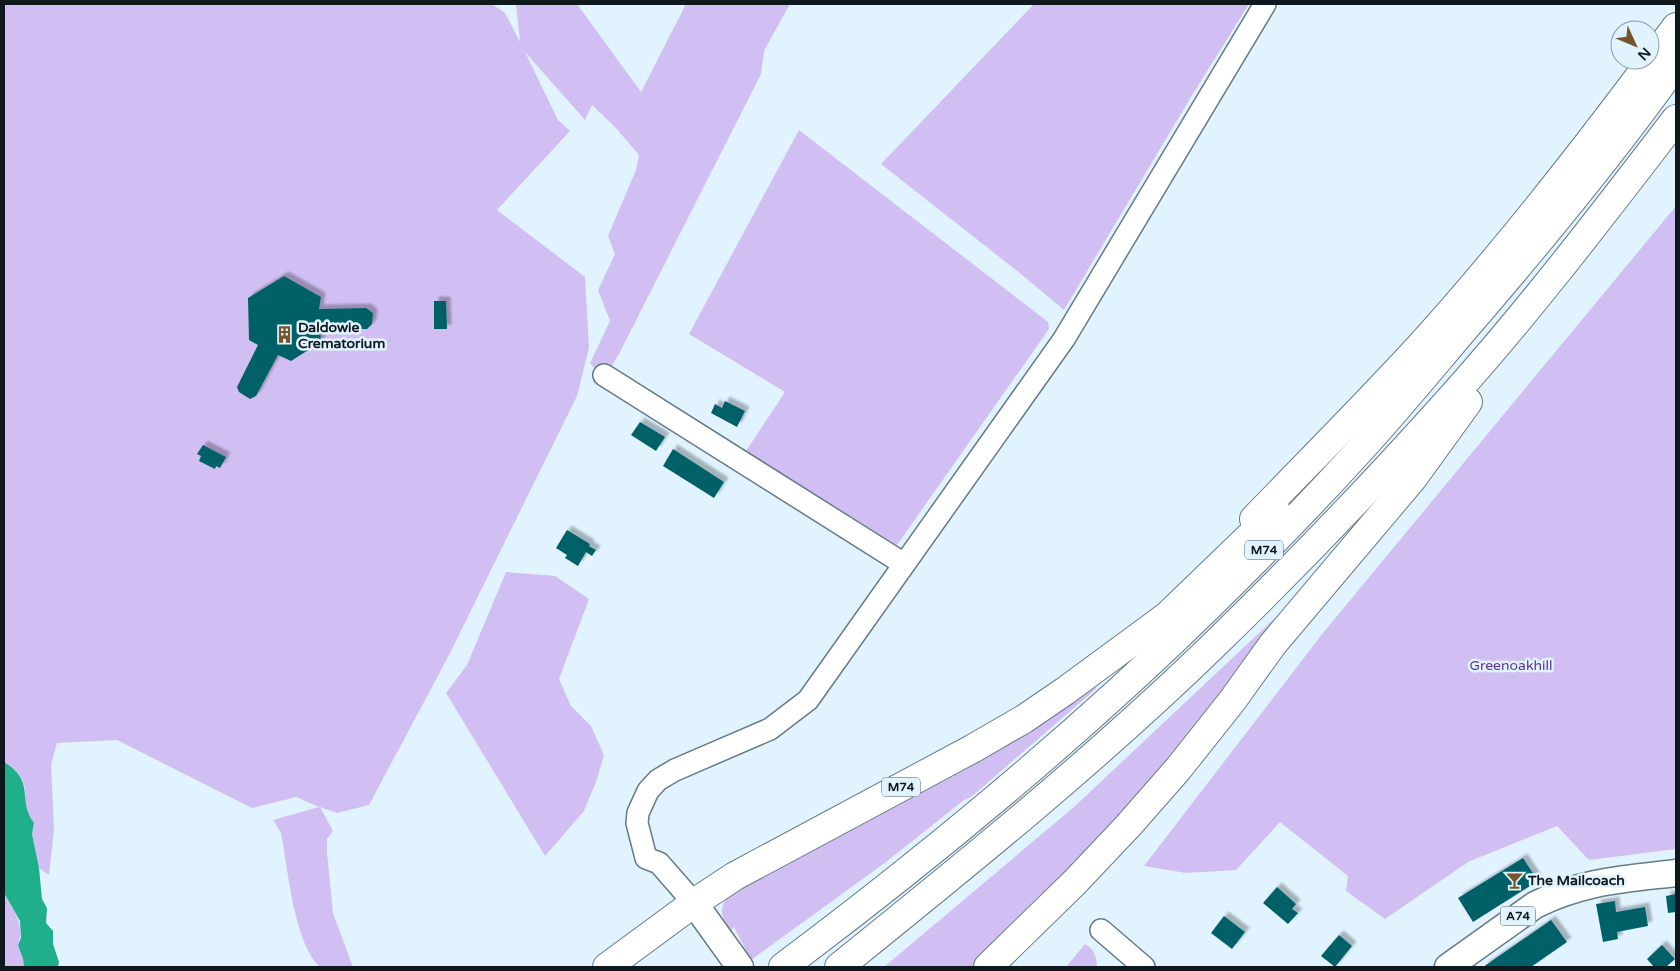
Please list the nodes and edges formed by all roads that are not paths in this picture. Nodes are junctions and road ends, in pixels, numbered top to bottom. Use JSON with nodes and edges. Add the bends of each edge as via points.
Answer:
{"nodes":[{"id":1,"x":1265,"y":4,"type":"edge"},
{"id":2,"x":1676,"y":27,"type":"edge"},
{"id":3,"x":1676,"y":64,"type":"edge"},
{"id":4,"x":1676,"y":119,"type":"edge"},
{"id":5,"x":1537,"y":245,"type":"junction"},
{"id":6,"x":604,"y":375,"type":"dead end"},
{"id":7,"x":904,"y":564,"type":"junction"},
{"id":8,"x":1103,"y":663,"type":"junction"},
{"id":9,"x":1676,"y":873,"type":"edge"},
{"id":10,"x":694,"y":903,"type":"junction"},
{"id":11,"x":1101,"y":930,"type":"dead end"},
{"id":12,"x":736,"y":961,"type":"edge"},
{"id":13,"x":607,"y":967,"type":"edge"},
{"id":14,"x":782,"y":967,"type":"edge"},
{"id":15,"x":837,"y":967,"type":"edge"},
{"id":16,"x":988,"y":967,"type":"edge"},
{"id":17,"x":1144,"y":967,"type":"edge"},
{"id":18,"x":1448,"y":967,"type":"edge"}],
"edges":[{"from":1,"to":7,"type":"street","via":[[1064,339]]},
{"from":2,"to":8,"type":"highway","number":"M74","via":[[1558,183],[1422,343],[1245,529]]},
{"from":3,"to":5,"type":"highway","number":"M74"},
{"from":4,"to":15,"type":"highway","number":"M74","via":[[1525,311],[1451,398],[1216,643],[1044,798]]},
{"from":4,"to":16,"type":"highway","number":"M74","via":[[1413,478],[1273,644],[1178,769],[1075,882]]},
{"from":5,"to":8,"type":"highway","via":[[1251,536],[1167,616]]},
{"from":5,"to":14,"type":"highway","number":"M74","via":[[1360,450],[1208,607],[1008,788],[885,889]]},
{"from":6,"to":7,"type":"street"},
{"from":7,"to":10,"type":"street","via":[[808,700],[770,729],[675,770],[658,780],[648,791],[641,803],[637,823],[646,858],[659,863]]},
{"from":8,"to":10,"type":"highway","number":"M74","via":[[1017,723],[735,876]]},
{"from":9,"to":18,"type":"main road","number":"A74","via":[[1597,882],[1551,896]]},
{"from":10,"to":12,"type":"main road"},
{"from":10,"to":13,"type":"highway","number":"M74"},
{"from":11,"to":17,"type":"street"}]}
